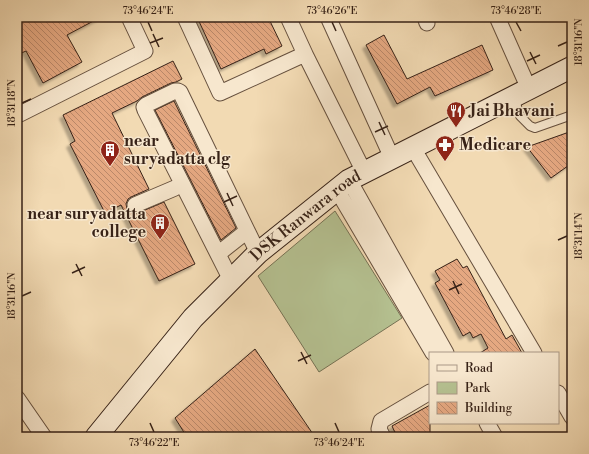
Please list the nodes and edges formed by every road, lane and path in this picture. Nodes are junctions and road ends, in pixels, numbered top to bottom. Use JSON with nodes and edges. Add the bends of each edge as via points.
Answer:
{"nodes":[{"id":1,"x":129,"y":17,"type":"edge"},
{"id":2,"x":185,"y":17,"type":"edge"},
{"id":3,"x":288,"y":17,"type":"edge"},
{"id":4,"x":328,"y":17,"type":"edge"},
{"id":5,"x":497,"y":17,"type":"edge"},
{"id":6,"x":305,"y":54,"type":"junction"},
{"id":7,"x":572,"y":67,"type":"edge"},
{"id":8,"x":521,"y":93,"type":"junction"},
{"id":9,"x":137,"y":110,"type":"dead end"},
{"id":10,"x":17,"y":113,"type":"edge"},
{"id":11,"x":572,"y":114,"type":"edge"},
{"id":12,"x":413,"y":148,"type":"junction"},
{"id":13,"x":392,"y":158,"type":"junction"},
{"id":14,"x":350,"y":181,"type":"junction"},
{"id":15,"x":175,"y":188,"type":"junction"},
{"id":16,"x":135,"y":205,"type":"dead end"},
{"id":17,"x":248,"y":231,"type":"junction"},
{"id":18,"x":258,"y":253,"type":"junction"},
{"id":19,"x":218,"y":254,"type":"junction"},
{"id":20,"x":227,"y":283,"type":"junction"},
{"id":21,"x":433,"y":352,"type":"edge"},
{"id":22,"x":445,"y":352,"type":"edge"},
{"id":23,"x":533,"y":352,"type":"edge"},
{"id":24,"x":429,"y":393,"type":"edge"},
{"id":25,"x":559,"y":395,"type":"edge"},
{"id":26,"x":17,"y":398,"type":"edge"},
{"id":27,"x":572,"y":417,"type":"edge"},
{"id":28,"x":488,"y":424,"type":"edge"},
{"id":29,"x":44,"y":437,"type":"edge"},
{"id":30,"x":96,"y":437,"type":"edge"},
{"id":31,"x":382,"y":437,"type":"edge"},
{"id":32,"x":495,"y":437,"type":"edge"}],
"edges":[{"from":1,"to":10,"type":"street","via":[[145,51],[20,114]]},
{"from":2,"to":6,"type":"street","via":[[220,93]]},
{"from":3,"to":6,"type":"street"},
{"from":4,"to":13,"type":"street"},
{"from":5,"to":8,"type":"street","via":[[514,56]]},
{"from":6,"to":14,"type":"street"},
{"from":7,"to":8,"type":"street","name":"DSK Ranwara road"},
{"from":8,"to":11,"type":"lane","via":[[520,116],[530,126],[535,128]]},
{"from":8,"to":12,"type":"street","name":"DSK Ranwara road"},
{"from":9,"to":15,"type":"street"},
{"from":12,"to":13,"type":"street","name":"DSK Ranwara road"},
{"from":12,"to":23,"type":"street"},
{"from":13,"to":14,"type":"street","name":"DSK Ranwara road"},
{"from":14,"to":18,"type":"street","name":"DSK Ranwara road"},
{"from":14,"to":21,"type":"street"},
{"from":14,"to":22,"type":"street"},
{"from":15,"to":16,"type":"street"},
{"from":15,"to":20,"type":"street"},
{"from":17,"to":18,"type":"street"},
{"from":17,"to":19,"type":"street"},
{"from":17,"to":19,"type":"street","via":[[180,92],[175,91],[146,105],[145,110]]},
{"from":18,"to":20,"type":"street","name":"DSK Ranwara road"},
{"from":19,"to":20,"type":"street"},
{"from":20,"to":30,"type":"street","name":"DSK Ranwara road","via":[[192,318]]},
{"from":24,"to":31,"type":"street","via":[[381,421],[379,429]]},
{"from":25,"to":27,"type":"street"},
{"from":26,"to":29,"type":"street"},
{"from":28,"to":32,"type":"street"}]}
